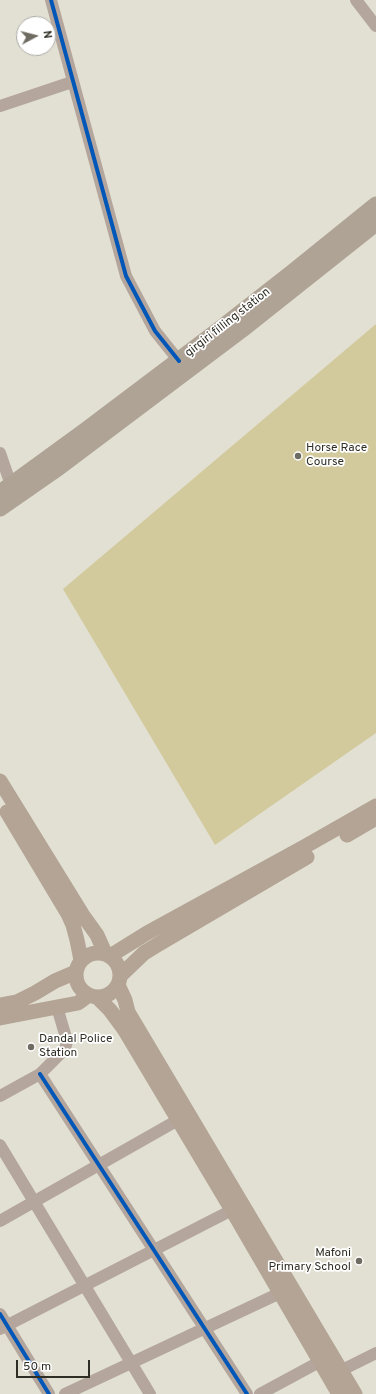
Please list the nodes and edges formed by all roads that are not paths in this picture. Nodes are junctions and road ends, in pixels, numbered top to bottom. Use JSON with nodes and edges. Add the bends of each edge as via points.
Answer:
{"nodes":[{"id":1,"x":51,"y":0,"type":"edge"},
{"id":2,"x":356,"y":0,"type":"edge"},
{"id":3,"x":376,"y":26,"type":"edge"},
{"id":4,"x":72,"y":82,"type":"junction"},
{"id":5,"x":0,"y":106,"type":"edge"},
{"id":6,"x":376,"y":205,"type":"edge"},
{"id":7,"x":376,"y":223,"type":"edge"},
{"id":8,"x":179,"y":361,"type":"junction"},
{"id":9,"x":0,"y":453,"type":"edge"},
{"id":10,"x":6,"y":489,"type":"edge"},
{"id":11,"x":0,"y":508,"type":"edge"},
{"id":12,"x":0,"y":781,"type":"edge"},
{"id":13,"x":0,"y":801,"type":"edge"},
{"id":14,"x":376,"y":806,"type":"edge"},
{"id":15,"x":376,"y":818,"type":"edge"},
{"id":16,"x":236,"y":891,"type":"junction"},
{"id":17,"x":108,"y":954,"type":"junction"},
{"id":18,"x":78,"y":966,"type":"junction"},
{"id":19,"x":120,"y":980,"type":"junction"},
{"id":20,"x":93,"y":996,"type":"junction"},
{"id":21,"x":0,"y":1005,"type":"edge"},
{"id":22,"x":57,"y":1007,"type":"junction"},
{"id":23,"x":0,"y":1018,"type":"edge"},
{"id":24,"x":40,"y":1074,"type":"junction"},
{"id":25,"x":0,"y":1096,"type":"edge"},
{"id":26,"x":178,"y":1120,"type":"junction"},
{"id":27,"x":0,"y":1145,"type":"edge"},
{"id":28,"x":99,"y":1165,"type":"junction"},
{"id":29,"x":34,"y":1201,"type":"junction"},
{"id":30,"x":232,"y":1210,"type":"junction"},
{"id":31,"x":0,"y":1221,"type":"edge"},
{"id":32,"x":154,"y":1251,"type":"junction"},
{"id":33,"x":85,"y":1286,"type":"junction"},
{"id":34,"x":280,"y":1293,"type":"junction"},
{"id":35,"x":0,"y":1314,"type":"edge"},
{"id":36,"x":3,"y":1327,"type":"edge"},
{"id":37,"x":204,"y":1328,"type":"junction"},
{"id":38,"x":376,"y":1353,"type":"edge"},
{"id":39,"x":321,"y":1361,"type":"junction"},
{"id":40,"x":132,"y":1363,"type":"junction"},
{"id":41,"x":342,"y":1370,"type":"junction"},
{"id":42,"x":49,"y":1394,"type":"edge"},
{"id":43,"x":65,"y":1394,"type":"edge"},
{"id":44,"x":150,"y":1394,"type":"edge"},
{"id":45,"x":247,"y":1394,"type":"edge"},
{"id":46,"x":260,"y":1394,"type":"edge"},
{"id":47,"x":339,"y":1394,"type":"edge"},
{"id":48,"x":355,"y":1394,"type":"edge"}],
"edges":[{"from":1,"to":4,"type":"street"},
{"from":2,"to":3,"type":"street"},
{"from":4,"to":5,"type":"street"},
{"from":4,"to":8,"type":"street","via":[[85,120],[126,276],[155,332]]},
{"from":6,"to":8,"type":"highway","name":"girgiri filling station"},
{"from":7,"to":11,"type":"highway","via":[[241,330],[59,467]]},
{"from":8,"to":10,"type":"highway","name":"girgiri filling station"},
{"from":9,"to":10,"type":"street"},
{"from":12,"to":17,"type":"main road"},
{"from":13,"to":18,"type":"main road","via":[[68,914],[73,925]]},
{"from":14,"to":16,"type":"main road"},
{"from":15,"to":16,"type":"main road"},
{"from":16,"to":17,"type":"main road"},
{"from":16,"to":19,"type":"main road","via":[[144,953]]},
{"from":17,"to":18,"type":"main road","via":[[88,954]]},
{"from":17,"to":19,"type":"main road","via":[[117,962]]},
{"from":18,"to":20,"type":"main road","via":[[78,986],[83,992]]},
{"from":18,"to":21,"type":"main road","via":[[35,993],[17,1002]]},
{"from":19,"to":20,"type":"main road","via":[[113,992],[106,996]]},
{"from":19,"to":41,"type":"main road","via":[[128,1012]]},
{"from":20,"to":22,"type":"main road","via":[[78,1003]]},
{"from":20,"to":26,"type":"main road","via":[[110,1010],[124,1029]]},
{"from":22,"to":23,"type":"main road"},
{"from":22,"to":24,"type":"street","via":[[67,1041],[65,1049]]},
{"from":24,"to":25,"type":"street"},
{"from":24,"to":28,"type":"street"},
{"from":26,"to":28,"type":"street"},
{"from":26,"to":30,"type":"main road"},
{"from":27,"to":29,"type":"street"},
{"from":28,"to":29,"type":"street"},
{"from":28,"to":32,"type":"street"},
{"from":29,"to":31,"type":"street"},
{"from":29,"to":33,"type":"street"},
{"from":30,"to":32,"type":"street"},
{"from":30,"to":34,"type":"main road"},
{"from":32,"to":33,"type":"street"},
{"from":32,"to":37,"type":"street"},
{"from":33,"to":36,"type":"street"},
{"from":33,"to":40,"type":"street"},
{"from":34,"to":37,"type":"street"},
{"from":34,"to":39,"type":"main road"},
{"from":35,"to":36,"type":"street"},
{"from":36,"to":42,"type":"street"},
{"from":37,"to":40,"type":"street"},
{"from":37,"to":45,"type":"street"},
{"from":38,"to":41,"type":"street"},
{"from":39,"to":46,"type":"street"},
{"from":39,"to":47,"type":"main road"},
{"from":40,"to":43,"type":"street"},
{"from":40,"to":44,"type":"street"},
{"from":41,"to":48,"type":"main road"}]}
